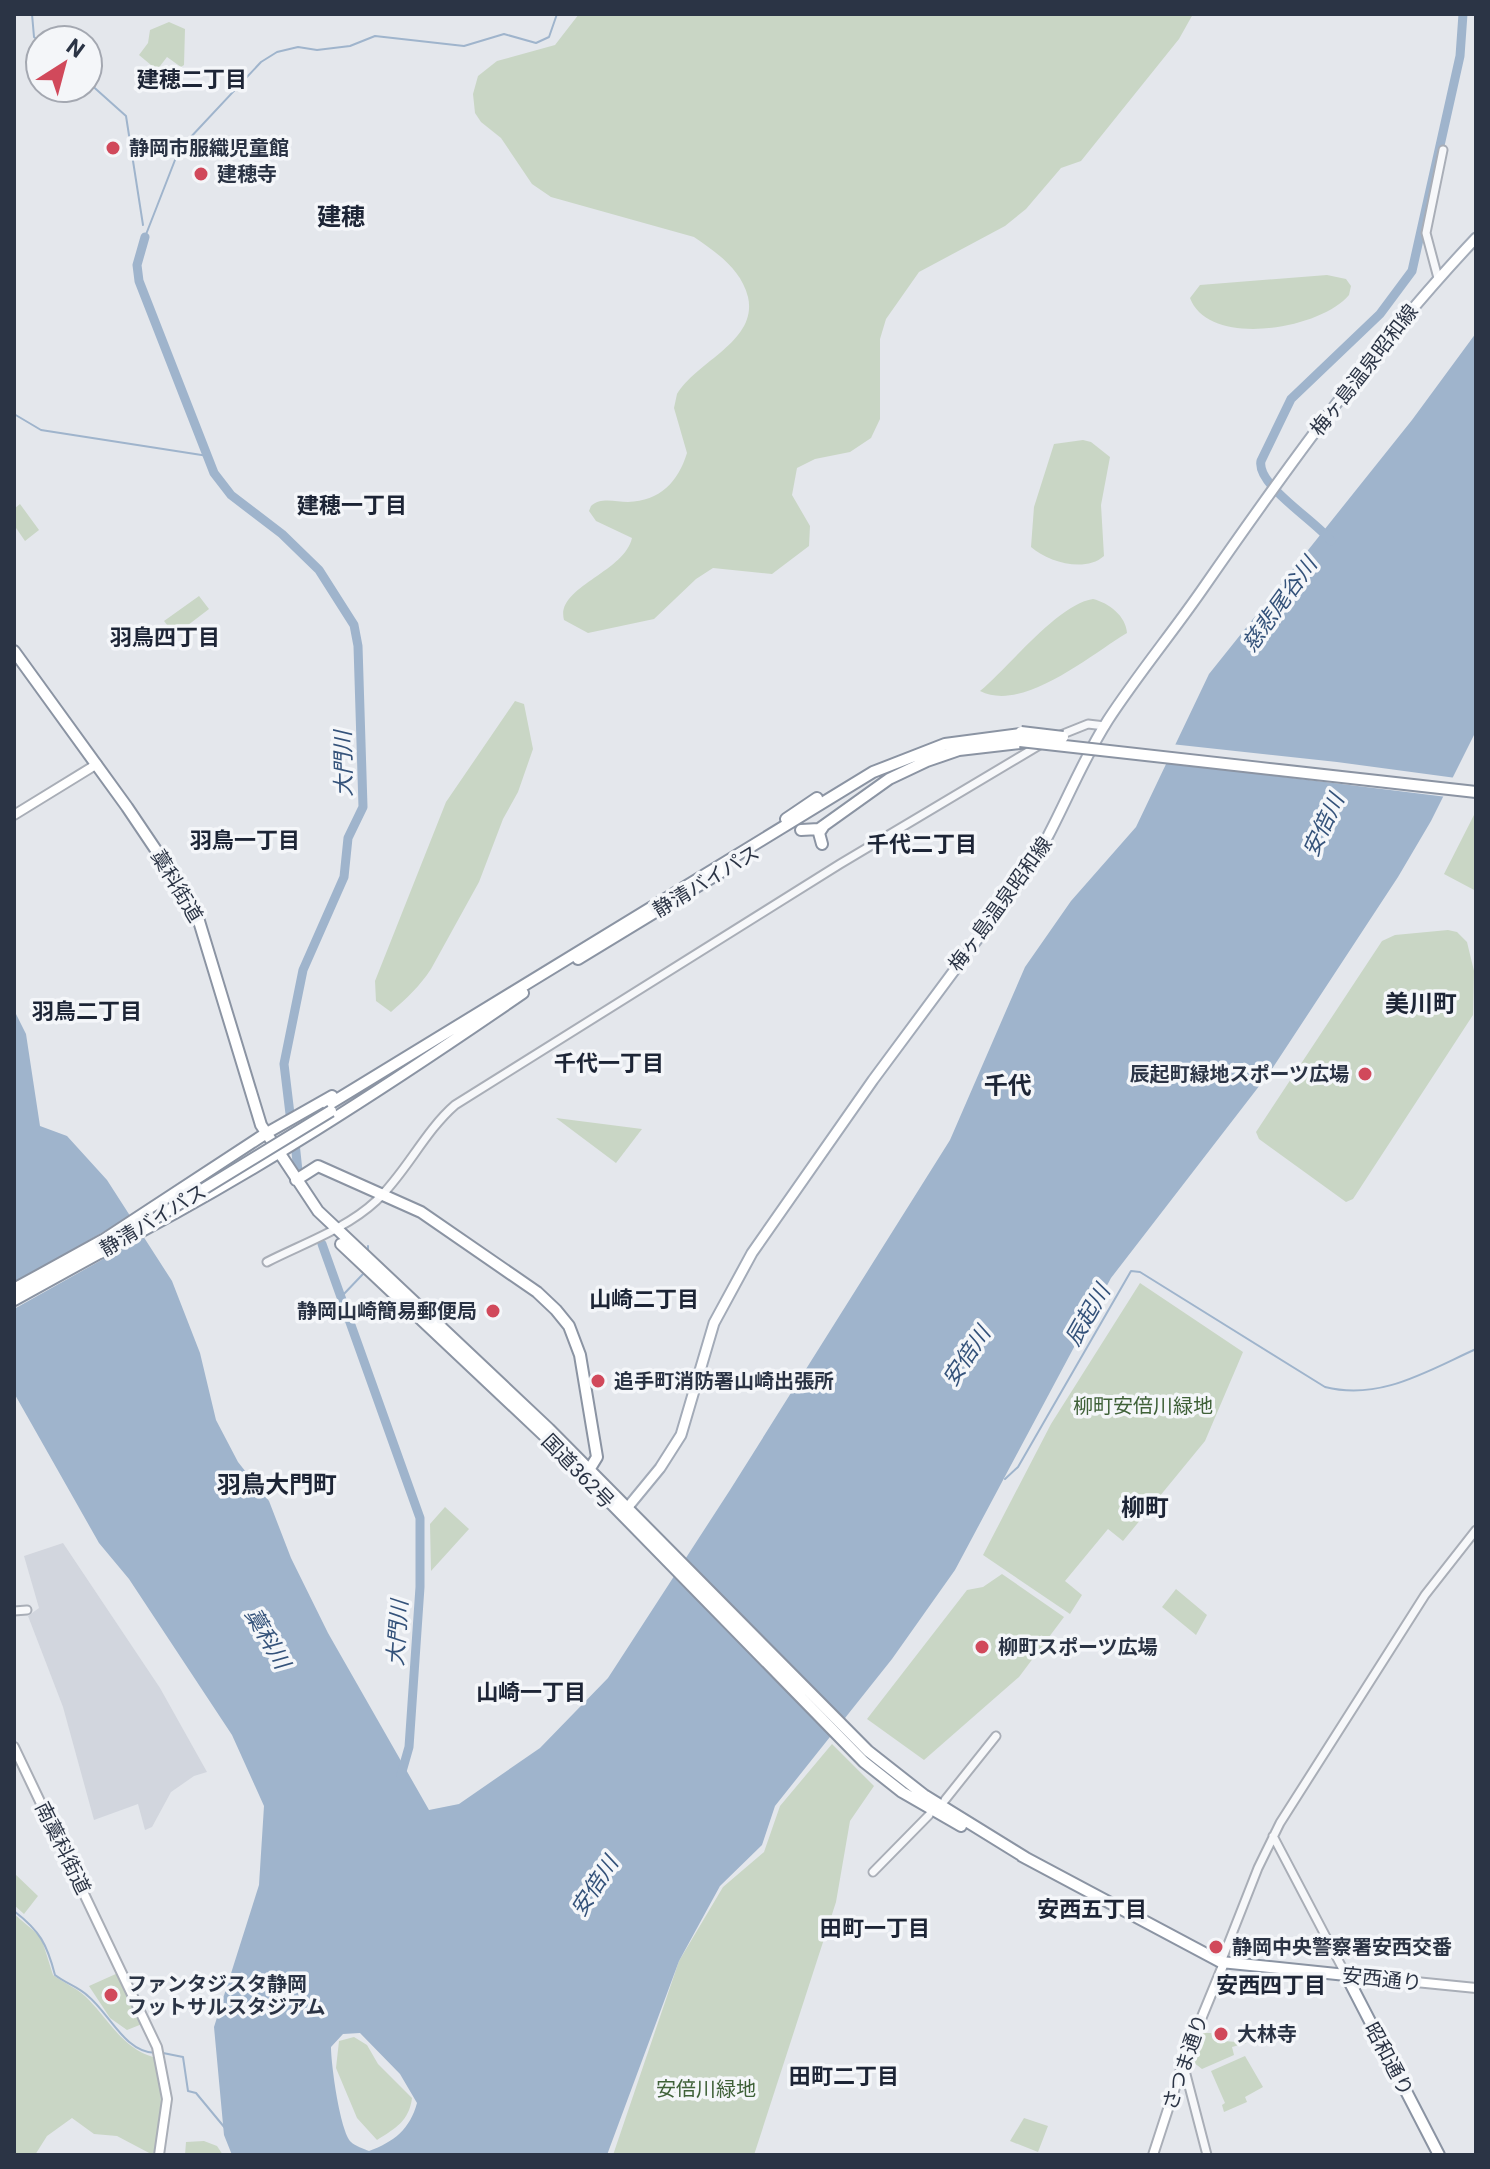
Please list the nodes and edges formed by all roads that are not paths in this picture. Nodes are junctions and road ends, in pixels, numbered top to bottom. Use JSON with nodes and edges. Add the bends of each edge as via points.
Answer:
{"nodes":[{"id":1,"x":1443,"y":150,"type":"dead end"},
{"id":2,"x":1476,"y":238,"type":"edge"},
{"id":3,"x":1438,"y":278,"type":"junction"},
{"id":4,"x":14,"y":651,"type":"edge"},
{"id":5,"x":1105,"y":726,"type":"junction"},
{"id":6,"x":1020,"y":737,"type":"junction"},
{"id":7,"x":97,"y":764,"type":"junction"},
{"id":8,"x":1476,"y":786,"type":"edge"},
{"id":9,"x":1476,"y":792,"type":"edge"},
{"id":10,"x":14,"y":815,"type":"edge"},
{"id":11,"x":786,"y":819,"type":"dead end"},
{"id":12,"x":802,"y":822,"type":"junction"},
{"id":13,"x":825,"y":825,"type":"junction"},
{"id":14,"x":822,"y":844,"type":"dead end"},
{"id":15,"x":537,"y":980,"type":"junction"},
{"id":16,"x":511,"y":993,"type":"junction"},
{"id":17,"x":329,"y":1108,"type":"junction"},
{"id":18,"x":265,"y":1134,"type":"junction"},
{"id":19,"x":276,"y":1153,"type":"junction"},
{"id":20,"x":296,"y":1180,"type":"junction"},
{"id":21,"x":383,"y":1193,"type":"junction"},
{"id":22,"x":331,"y":1230,"type":"junction"},
{"id":23,"x":99,"y":1248,"type":"junction"},
{"id":24,"x":267,"y":1262,"type":"dead end"},
{"id":25,"x":14,"y":1289,"type":"edge"},
{"id":26,"x":14,"y":1300,"type":"edge"},
{"id":27,"x":589,"y":1470,"type":"junction"},
{"id":28,"x":626,"y":1513,"type":"junction"},
{"id":29,"x":1476,"y":1530,"type":"edge"},
{"id":30,"x":27,"y":1610,"type":"dead end"},
{"id":31,"x":14,"y":1611,"type":"edge"},
{"id":32,"x":996,"y":1736,"type":"dead end"},
{"id":33,"x":14,"y":1747,"type":"edge"},
{"id":34,"x":945,"y":1800,"type":"dead end"},
{"id":35,"x":929,"y":1815,"type":"dead end"},
{"id":36,"x":1273,"y":1836,"type":"junction"},
{"id":37,"x":873,"y":1872,"type":"dead end"},
{"id":38,"x":1221,"y":1962,"type":"junction"},
{"id":39,"x":1346,"y":1975,"type":"junction"},
{"id":40,"x":1476,"y":1988,"type":"edge"},
{"id":41,"x":1183,"y":2063,"type":"junction"},
{"id":42,"x":159,"y":2155,"type":"edge"},
{"id":43,"x":1153,"y":2155,"type":"edge"},
{"id":44,"x":1207,"y":2155,"type":"edge"},
{"id":45,"x":1439,"y":2155,"type":"edge"}],
"edges":[{"from":1,"to":3,"type":"street","via":[[1426,233]]},
{"from":2,"to":3,"type":"main road","name":"梅ヶ島温泉昭和線"},
{"from":3,"to":5,"type":"main road","name":"梅ヶ島温泉昭和線","via":[[1267,496]]},
{"from":4,"to":7,"type":"highway","name":"藁科街道"},
{"from":5,"to":21,"type":"street","via":[[1081,726],[1005,765],[476,1091],[438,1121]]},
{"from":5,"to":28,"type":"main road","name":"梅ヶ島温泉昭和線","via":[[1030,869],[752,1253],[714,1323],[681,1435]]},
{"from":6,"to":8,"type":"highway","bridge":true},
{"from":6,"to":9,"type":"highway","name":"静清バイパス","bridge":true},
{"from":6,"to":11,"type":"highway","via":[[945,739],[895,756]]},
{"from":6,"to":12,"type":"highway","name":"静清バイパス","via":[[909,762]]},
{"from":6,"to":13,"type":"highway","via":[[927,761],[889,779]]},
{"from":7,"to":10,"type":"main road"},
{"from":7,"to":18,"type":"highway","name":"藁科街道","via":[[195,908]]},
{"from":12,"to":13,"type":"highway","via":[[816,830]]},
{"from":12,"to":15,"type":"highway","name":"静清バイパス"},
{"from":13,"to":14,"type":"highway","via":[[819,833]]},
{"from":15,"to":16,"type":"highway","name":"静清バイパス"},
{"from":15,"to":17,"type":"highway","name":"静清バイパス"},
{"from":15,"to":19,"type":"highway","via":[[427,1059]]},
{"from":16,"to":17,"type":"highway","name":"静清バイパス"},
{"from":16,"to":18,"type":"highway"},
{"from":17,"to":23,"type":"highway","name":"静清バイパス"},
{"from":18,"to":19,"type":"highway","name":"藁科街道"},
{"from":18,"to":23,"type":"highway"},
{"from":19,"to":20,"type":"highway","name":"国道362号"},
{"from":19,"to":22,"type":"highway","name":"国道362号","via":[[295,1190]]},
{"from":19,"to":23,"type":"highway","bridge":true},
{"from":20,"to":21,"type":"highway","name":"国道362号","via":[[318,1166]]},
{"from":20,"to":22,"type":"highway","name":"国道362号"},
{"from":21,"to":22,"type":"street"},
{"from":21,"to":27,"type":"highway","name":"国道362号","via":[[482,1253],[564,1318],[583,1371],[597,1457]]},
{"from":22,"to":24,"type":"street"},
{"from":22,"to":27,"type":"highway","name":"国道362号"},
{"from":22,"to":28,"type":"highway","name":"国道362号"},
{"from":23,"to":25,"type":"highway","name":"静清バイパス"},
{"from":23,"to":26,"type":"highway","name":"静清バイパス"},
{"from":27,"to":28,"type":"highway","name":"国道362号"},
{"from":28,"to":38,"type":"highway","name":"国道362号","via":[[864,1762],[1026,1858]]},
{"from":29,"to":36,"type":"street","name":"さつま通り","via":[[1425,1595]]},
{"from":30,"to":31,"type":"street"},
{"from":32,"to":34,"type":"street"},
{"from":33,"to":42,"type":"main road","name":"南藁科街道","via":[[161,2058],[166,2110]]},
{"from":35,"to":37,"type":"street"},
{"from":36,"to":38,"type":"street","name":"さつま通り"},
{"from":36,"to":39,"type":"street","name":"昭和通り"},
{"from":38,"to":39,"type":"main road","name":"安西通り"},
{"from":38,"to":41,"type":"main road","name":"さつま通り"},
{"from":39,"to":40,"type":"main road","name":"安西通り"},
{"from":39,"to":45,"type":"highway","name":"昭和通り"},
{"from":41,"to":43,"type":"main road","name":"さつま通り"},
{"from":41,"to":44,"type":"street"}]}
